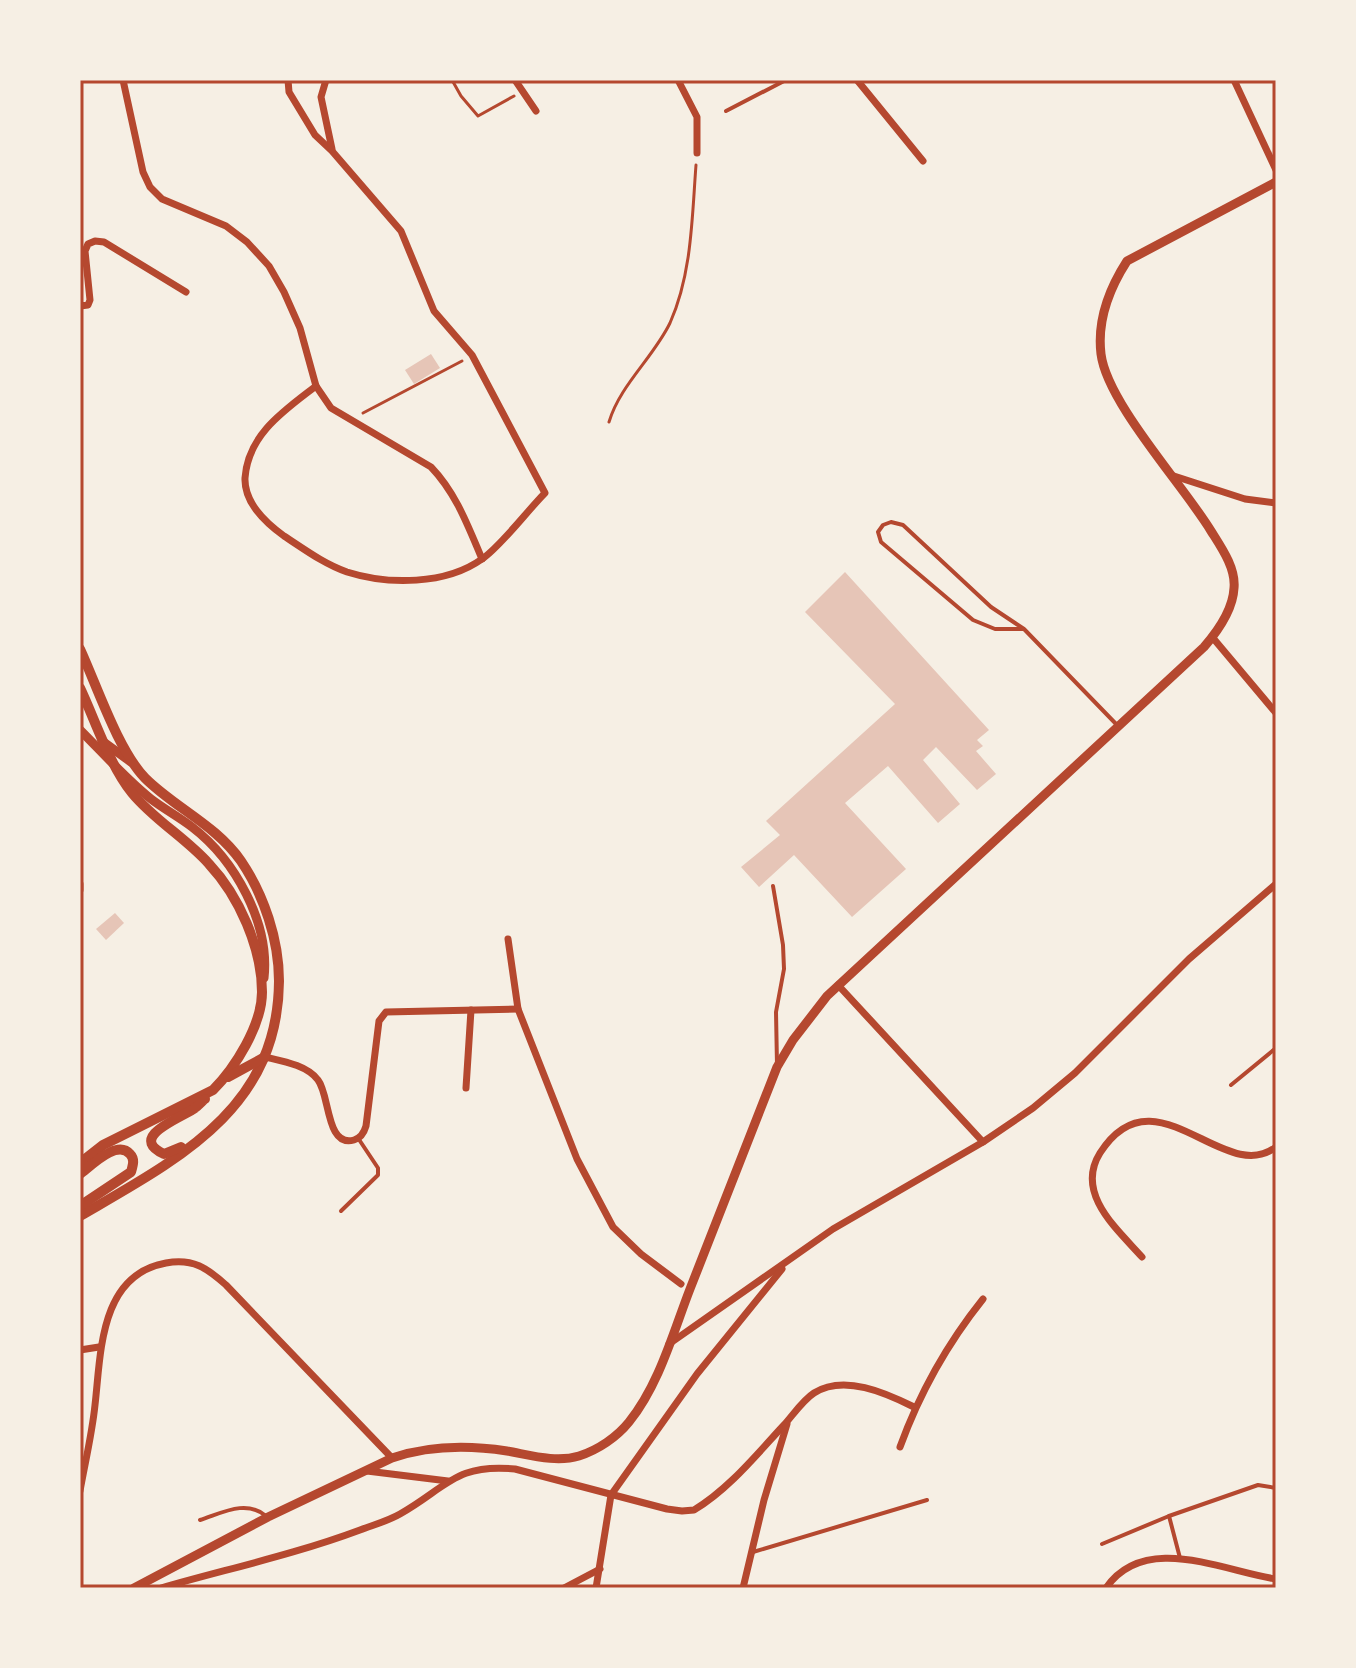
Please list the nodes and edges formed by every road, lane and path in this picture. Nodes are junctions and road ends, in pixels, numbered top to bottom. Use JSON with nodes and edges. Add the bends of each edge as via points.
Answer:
{"nodes":[{"id":1,"x":123,"y":80,"type":"edge"},
{"id":2,"x":288,"y":80,"type":"edge"},
{"id":3,"x":326,"y":80,"type":"edge"},
{"id":4,"x":452,"y":80,"type":"edge"},
{"id":5,"x":515,"y":80,"type":"edge"},
{"id":6,"x":678,"y":80,"type":"edge"},
{"id":7,"x":786,"y":80,"type":"edge"},
{"id":8,"x":857,"y":80,"type":"edge"},
{"id":9,"x":1234,"y":80,"type":"edge"},
{"id":10,"x":521,"y":92,"type":"junction"},
{"id":11,"x":536,"y":111,"type":"dead end"},
{"id":12,"x":726,"y":111,"type":"dead end"},
{"id":13,"x":332,"y":151,"type":"junction"},
{"id":14,"x":697,"y":153,"type":"joint"},
{"id":15,"x":923,"y":161,"type":"dead end"},
{"id":16,"x":1276,"y":170,"type":"edge"},
{"id":17,"x":1276,"y":182,"type":"edge"},
{"id":18,"x":186,"y":292,"type":"dead end"},
{"id":19,"x":80,"y":306,"type":"edge"},
{"id":20,"x":472,"y":355,"type":"junction"},
{"id":21,"x":316,"y":386,"type":"junction"},
{"id":22,"x":349,"y":420,"type":"junction"},
{"id":23,"x":609,"y":422,"type":"dead end"},
{"id":24,"x":1174,"y":476,"type":"junction"},
{"id":25,"x":1276,"y":503,"type":"edge"},
{"id":26,"x":482,"y":559,"type":"junction"},
{"id":27,"x":1024,"y":629,"type":"junction"},
{"id":28,"x":1213,"y":638,"type":"junction"},
{"id":29,"x":80,"y":649,"type":"edge"},
{"id":30,"x":80,"y":688,"type":"edge"},
{"id":31,"x":1276,"y":713,"type":"edge"},
{"id":32,"x":1118,"y":726,"type":"junction"},
{"id":33,"x":80,"y":727,"type":"edge"},
{"id":34,"x":131,"y":762,"type":"junction"},
{"id":35,"x":1276,"y":884,"type":"edge"},
{"id":36,"x":773,"y":886,"type":"dead end"},
{"id":37,"x":508,"y":939,"type":"dead end"},
{"id":38,"x":838,"y":985,"type":"junction"},
{"id":39,"x":262,"y":993,"type":"junction"},
{"id":40,"x":518,"y":1009,"type":"junction"},
{"id":41,"x":471,"y":1010,"type":"junction"},
{"id":42,"x":1276,"y":1048,"type":"edge"},
{"id":43,"x":265,"y":1057,"type":"junction"},
{"id":44,"x":777,"y":1067,"type":"junction"},
{"id":45,"x":225,"y":1079,"type":"junction"},
{"id":46,"x":1231,"y":1085,"type":"dead end"},
{"id":47,"x":466,"y":1088,"type":"dead end"},
{"id":48,"x":213,"y":1090,"type":"junction"},
{"id":49,"x":226,"y":1117,"type":"junction"},
{"id":50,"x":358,"y":1138,"type":"junction"},
{"id":51,"x":983,"y":1142,"type":"junction"},
{"id":52,"x":1276,"y":1147,"type":"edge"},
{"id":53,"x":80,"y":1163,"type":"edge"},
{"id":54,"x":80,"y":1174,"type":"edge"},
{"id":55,"x":80,"y":1206,"type":"edge"},
{"id":56,"x":341,"y":1211,"type":"dead end"},
{"id":57,"x":80,"y":1216,"type":"edge"},
{"id":58,"x":1142,"y":1257,"type":"dead end"},
{"id":59,"x":791,"y":1258,"type":"junction"},
{"id":60,"x":681,"y":1284,"type":"dead end"},
{"id":61,"x":983,"y":1299,"type":"dead end"},
{"id":62,"x":669,"y":1344,"type":"junction"},
{"id":63,"x":99,"y":1347,"type":"junction"},
{"id":64,"x":80,"y":1350,"type":"edge"},
{"id":65,"x":914,"y":1407,"type":"junction"},
{"id":66,"x":788,"y":1420,"type":"junction"},
{"id":67,"x":900,"y":1447,"type":"dead end"},
{"id":68,"x":392,"y":1458,"type":"junction"},
{"id":69,"x":367,"y":1471,"type":"junction"},
{"id":70,"x":448,"y":1481,"type":"junction"},
{"id":71,"x":1276,"y":1488,"type":"edge"},
{"id":72,"x":80,"y":1491,"type":"edge"},
{"id":73,"x":611,"y":1495,"type":"junction"},
{"id":74,"x":927,"y":1500,"type":"dead end"},
{"id":75,"x":1169,"y":1516,"type":"junction"},
{"id":76,"x":268,"y":1517,"type":"junction"},
{"id":77,"x":200,"y":1520,"type":"dead end"},
{"id":78,"x":1102,"y":1544,"type":"dead end"},
{"id":79,"x":751,"y":1553,"type":"junction"},
{"id":80,"x":1180,"y":1558,"type":"junction"},
{"id":81,"x":600,"y":1569,"type":"junction"},
{"id":82,"x":1276,"y":1579,"type":"edge"},
{"id":83,"x":134,"y":1588,"type":"edge"},
{"id":84,"x":161,"y":1588,"type":"edge"},
{"id":85,"x":564,"y":1588,"type":"edge"},
{"id":86,"x":596,"y":1588,"type":"edge"},
{"id":87,"x":743,"y":1588,"type":"edge"},
{"id":88,"x":1106,"y":1588,"type":"edge"}],
"edges":[{"from":1,"to":21,"type":"street","via":[[150,187],[162,199],[226,226],[269,266],[300,328]]},
{"from":2,"to":13,"type":"street","via":[[289,92],[315,135]]},
{"from":3,"to":13,"type":"street","via":[[321,97]]},
{"from":4,"to":10,"type":"path","via":[[478,116]]},
{"from":5,"to":10,"type":"street"},
{"from":6,"to":14,"type":"street","via":[[697,117]]},
{"from":7,"to":12,"type":"lane"},
{"from":8,"to":15,"type":"street"},
{"from":9,"to":16,"type":"street"},
{"from":10,"to":11,"type":"street"},
{"from":13,"to":20,"type":"street","via":[[401,231],[434,311]]},
{"from":14,"to":23,"type":"path","via":[[682,287],[670,323],[614,404]]},
{"from":17,"to":24,"type":"street","via":[[1127,261],[1114,281],[1100,334],[1101,358],[1140,432]]},
{"from":18,"to":19,"type":"street","via":[[95,241],[85,251],[90,300]]},
{"from":20,"to":22,"type":"path"},
{"from":20,"to":26,"type":"street","via":[[545,493]]},
{"from":21,"to":22,"type":"street","via":[[331,408]]},
{"from":21,"to":26,"type":"street","via":[[272,420],[253,451],[245,480],[255,512],[322,561],[371,578],[434,578]]},
{"from":22,"to":26,"type":"street","via":[[431,467],[444,480]]},
{"from":24,"to":25,"type":"street","via":[[1245,499]]},
{"from":24,"to":28,"type":"street","via":[[1232,572],[1234,589]]},
{"from":27,"to":27,"type":"lane","via":[[995,629],[973,620],[881,542],[878,532],[891,522],[903,525],[991,607]]},
{"from":27,"to":32,"type":"lane"},
{"from":28,"to":31,"type":"street"},
{"from":28,"to":32,"type":"street"},
{"from":29,"to":34,"type":"main road"},
{"from":30,"to":39,"type":"main road","via":[[132,793],[210,864],[237,902],[258,963]]},
{"from":32,"to":38,"type":"street"},
{"from":33,"to":34,"type":"street"},
{"from":33,"to":39,"type":"street","via":[[150,798],[193,827],[232,868],[257,924],[265,962]]},
{"from":34,"to":43,"type":"main road","via":[[231,849],[258,892],[279,959],[278,1013]]},
{"from":35,"to":51,"type":"street","via":[[1189,959],[1075,1073]]},
{"from":36,"to":44,"type":"lane","via":[[784,957],[776,1012]]},
{"from":37,"to":40,"type":"street"},
{"from":38,"to":44,"type":"street"},
{"from":38,"to":51,"type":"street"},
{"from":39,"to":45,"type":"main road","via":[[245,1047]]},
{"from":40,"to":41,"type":"street"},
{"from":40,"to":60,"type":"street","via":[[577,1159],[613,1227]]},
{"from":41,"to":47,"type":"street"},
{"from":41,"to":50,"type":"street","via":[[386,1012],[379,1021],[366,1126]]},
{"from":42,"to":46,"type":"lane"},
{"from":43,"to":45,"type":"main road"},
{"from":43,"to":49,"type":"main road"},
{"from":43,"to":50,"type":"street","via":[[313,1074],[322,1086],[332,1129],[345,1140]]},
{"from":44,"to":62,"type":"street"},
{"from":45,"to":48,"type":"main road"},
{"from":48,"to":49,"type":"main road","via":[[195,1108],[159,1128],[152,1143],[164,1154],[173,1152]]},
{"from":48,"to":53,"type":"main road","via":[[103,1145]]},
{"from":49,"to":57,"type":"main road","via":[[177,1157]]},
{"from":50,"to":56,"type":"lane","via":[[378,1175]]},
{"from":51,"to":59,"type":"street"},
{"from":52,"to":58,"type":"street","via":[[1255,1157],[1235,1153],[1151,1120],[1117,1132],[1094,1163],[1091,1179],[1095,1199]]},
{"from":54,"to":55,"type":"main road","via":[[115,1149],[124,1149],[134,1163],[131,1172]]},
{"from":59,"to":62,"type":"street"},
{"from":59,"to":73,"type":"street","via":[[697,1374]]},
{"from":61,"to":65,"type":"street","via":[[956,1333]]},
{"from":62,"to":68,"type":"street","via":[[629,1422],[611,1440],[579,1456],[545,1458],[453,1447]]},
{"from":63,"to":64,"type":"street"},
{"from":63,"to":68,"type":"street","via":[[110,1309],[127,1285],[151,1266],[182,1260],[205,1266]]},
{"from":63,"to":72,"type":"street"},
{"from":65,"to":66,"type":"street","via":[[853,1385],[814,1393]]},
{"from":65,"to":67,"type":"street"},
{"from":66,"to":73,"type":"street","via":[[694,1510]]},
{"from":66,"to":79,"type":"street"},
{"from":68,"to":69,"type":"street"},
{"from":69,"to":70,"type":"street"},
{"from":69,"to":76,"type":"street"},
{"from":70,"to":73,"type":"street","via":[[469,1470],[503,1467]]},
{"from":70,"to":84,"type":"street","via":[[399,1514],[359,1531]]},
{"from":71,"to":75,"type":"lane","via":[[1258,1485]]},
{"from":73,"to":81,"type":"street"},
{"from":74,"to":79,"type":"lane"},
{"from":75,"to":78,"type":"lane"},
{"from":75,"to":80,"type":"lane"},
{"from":76,"to":77,"type":"lane","via":[[249,1506]]},
{"from":76,"to":83,"type":"street"},
{"from":79,"to":87,"type":"street"},
{"from":80,"to":82,"type":"street"},
{"from":80,"to":88,"type":"street","via":[[1138,1563]]},
{"from":81,"to":85,"type":"street"},
{"from":81,"to":86,"type":"street"}]}
